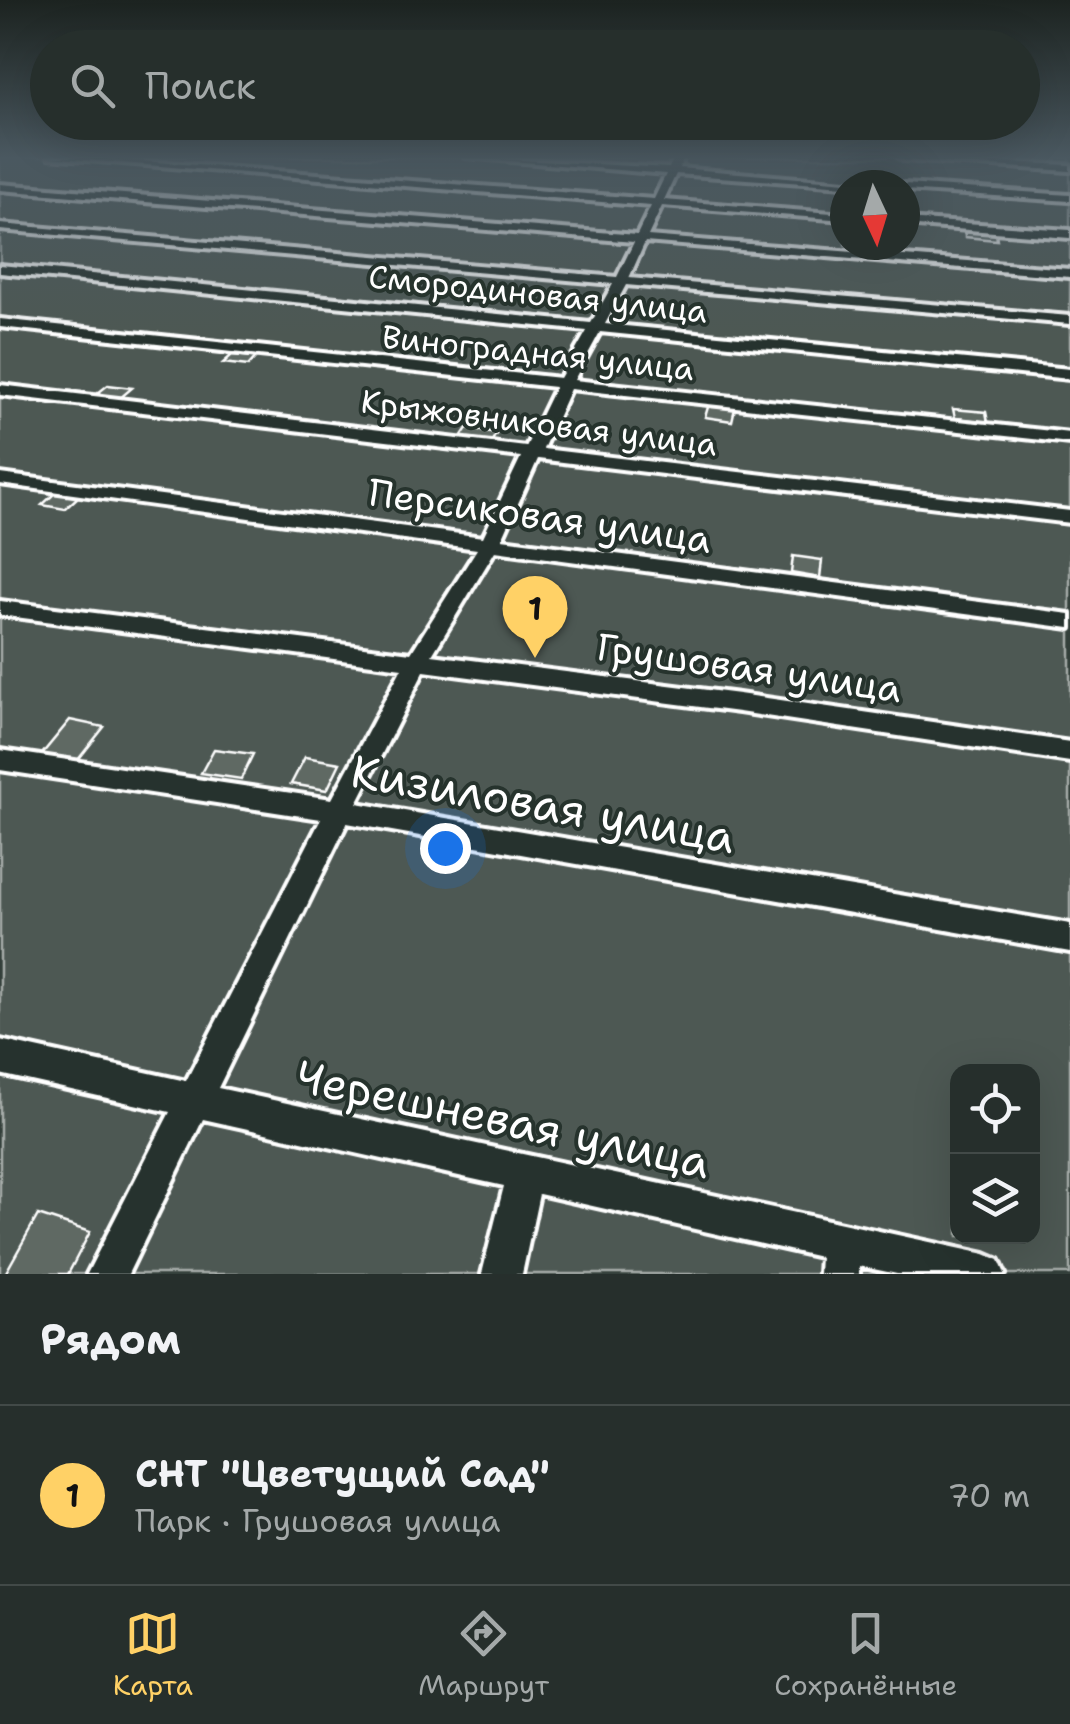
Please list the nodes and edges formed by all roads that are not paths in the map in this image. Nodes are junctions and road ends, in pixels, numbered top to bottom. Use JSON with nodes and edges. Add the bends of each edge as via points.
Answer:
{"nodes":[{"id":1,"x":371,"y":216,"type":"edge"},
{"id":2,"x":652,"y":216,"type":"edge"},
{"id":3,"x":920,"y":223,"type":"edge"},
{"id":4,"x":0,"y":227,"type":"edge"},
{"id":5,"x":1070,"y":234,"type":"edge"},
{"id":6,"x":642,"y":238,"type":"junction"},
{"id":7,"x":0,"y":270,"type":"edge"},
{"id":8,"x":1070,"y":273,"type":"edge"},
{"id":9,"x":622,"y":280,"type":"junction"},
{"id":10,"x":1070,"y":320,"type":"edge"},
{"id":11,"x":0,"y":322,"type":"edge"},
{"id":12,"x":596,"y":328,"type":"junction"},
{"id":13,"x":1070,"y":374,"type":"edge"},
{"id":14,"x":565,"y":383,"type":"junction"},
{"id":15,"x":0,"y":390,"type":"edge"},
{"id":16,"x":1070,"y":438,"type":"edge"},
{"id":17,"x":534,"y":452,"type":"junction"},
{"id":18,"x":0,"y":479,"type":"edge"},
{"id":19,"x":1070,"y":517,"type":"edge"},
{"id":20,"x":489,"y":545,"type":"junction"},
{"id":21,"x":0,"y":608,"type":"edge"},
{"id":22,"x":1070,"y":621,"type":"edge"},
{"id":23,"x":418,"y":660,"type":"junction"},
{"id":24,"x":1070,"y":752,"type":"edge"},
{"id":25,"x":0,"y":760,"type":"edge"},
{"id":26,"x":339,"y":811,"type":"junction"},
{"id":27,"x":1070,"y":938,"type":"edge"},
{"id":28,"x":0,"y":1058,"type":"edge"},
{"id":29,"x":194,"y":1099,"type":"junction"},
{"id":30,"x":526,"y":1172,"type":"junction"},
{"id":31,"x":840,"y":1258,"type":"edge"},
{"id":32,"x":107,"y":1274,"type":"edge"},
{"id":33,"x":502,"y":1274,"type":"edge"},
{"id":34,"x":985,"y":1274,"type":"edge"}],
"edges":[{"from":1,"to":6,"type":"street"},
{"from":2,"to":6,"type":"street"},
{"from":3,"to":5,"type":"street"},
{"from":4,"to":9,"type":"street"},
{"from":6,"to":8,"type":"street"},
{"from":6,"to":9,"type":"street"},
{"from":7,"to":12,"type":"street","name":"Смородиновая улица"},
{"from":9,"to":10,"type":"street"},
{"from":9,"to":12,"type":"street"},
{"from":11,"to":14,"type":"street","name":"Виноградная улица"},
{"from":12,"to":13,"type":"street","name":"Смородиновая улица"},
{"from":12,"to":14,"type":"street"},
{"from":14,"to":16,"type":"street","name":"Виноградная улица"},
{"from":14,"to":17,"type":"street"},
{"from":15,"to":17,"type":"street","name":"Крыжовниковая улица"},
{"from":17,"to":19,"type":"street","name":"Крыжовниковая улица"},
{"from":17,"to":20,"type":"street"},
{"from":18,"to":20,"type":"street","name":"Персиковая улица"},
{"from":20,"to":22,"type":"street","name":"Персиковая улица"},
{"from":20,"to":23,"type":"street"},
{"from":21,"to":23,"type":"street","name":"Грушовая улица"},
{"from":23,"to":24,"type":"street","name":"Грушовая улица"},
{"from":23,"to":26,"type":"street"},
{"from":25,"to":26,"type":"street","name":"Кизиловая улица"},
{"from":26,"to":27,"type":"street","name":"Кизиловая улица"},
{"from":26,"to":29,"type":"street"},
{"from":28,"to":29,"type":"street","name":"Черешневая улица"},
{"from":29,"to":30,"type":"street","name":"Черешневая улица"},
{"from":29,"to":32,"type":"street"},
{"from":30,"to":31,"type":"street","name":"Черешневая улица"},
{"from":30,"to":33,"type":"street"},
{"from":31,"to":34,"type":"street","name":"Черешневая улица"}]}
